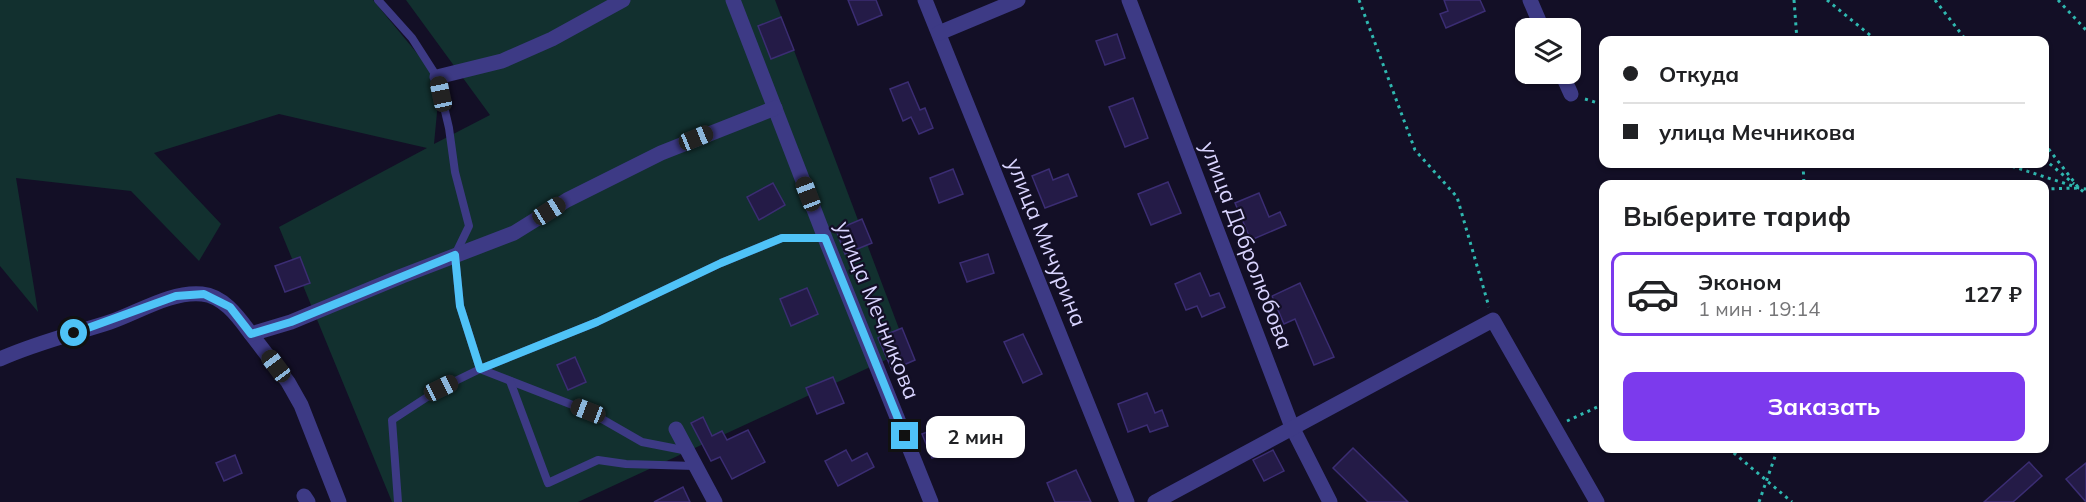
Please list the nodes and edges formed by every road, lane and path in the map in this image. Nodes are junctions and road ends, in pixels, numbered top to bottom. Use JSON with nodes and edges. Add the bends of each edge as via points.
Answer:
{"nodes":[{"id":1,"x":378,"y":0,"type":"edge"},
{"id":2,"x":623,"y":0,"type":"edge"},
{"id":3,"x":733,"y":0,"type":"edge"},
{"id":4,"x":925,"y":0,"type":"edge"},
{"id":5,"x":1018,"y":0,"type":"edge"},
{"id":6,"x":1129,"y":0,"type":"edge"},
{"id":7,"x":1359,"y":0,"type":"edge"},
{"id":8,"x":1530,"y":0,"type":"edge"},
{"id":9,"x":1794,"y":0,"type":"edge"},
{"id":10,"x":1827,"y":0,"type":"edge"},
{"id":11,"x":1935,"y":0,"type":"edge"},
{"id":12,"x":2058,"y":0,"type":"edge"},
{"id":13,"x":1538,"y":18,"type":"edge"},
{"id":14,"x":2086,"y":30,"type":"edge"},
{"id":15,"x":939,"y":33,"type":"junction"},
{"id":16,"x":1797,"y":36,"type":"edge"},
{"id":17,"x":1871,"y":36,"type":"edge"},
{"id":18,"x":1963,"y":36,"type":"edge"},
{"id":19,"x":437,"y":77,"type":"junction"},
{"id":20,"x":1566,"y":84,"type":"edge"},
{"id":21,"x":1571,"y":94,"type":"joint"},
{"id":22,"x":1599,"y":103,"type":"edge"},
{"id":23,"x":775,"y":108,"type":"junction"},
{"id":24,"x":2049,"y":149,"type":"edge"},
{"id":25,"x":2049,"y":163,"type":"edge"},
{"id":26,"x":2017,"y":168,"type":"edge"},
{"id":27,"x":2079,"y":188,"type":"junction"},
{"id":28,"x":2049,"y":189,"type":"edge"},
{"id":29,"x":2086,"y":189,"type":"edge"},
{"id":30,"x":2086,"y":194,"type":"edge"},
{"id":31,"x":825,"y":238,"type":"junction"},
{"id":32,"x":455,"y":255,"type":"junction"},
{"id":33,"x":1493,"y":320,"type":"junction"},
{"id":34,"x":251,"y":334,"type":"junction"},
{"id":35,"x":0,"y":359,"type":"edge"},
{"id":36,"x":480,"y":369,"type":"junction"},
{"id":37,"x":510,"y":381,"type":"junction"},
{"id":38,"x":1599,"y":406,"type":"edge"},
{"id":39,"x":1292,"y":427,"type":"junction"},
{"id":40,"x":1554,"y":427,"type":"junction"},
{"id":41,"x":676,"y":429,"type":"dead end"},
{"id":42,"x":688,"y":451,"type":"junction"},
{"id":43,"x":1734,"y":453,"type":"edge"},
{"id":44,"x":1776,"y":453,"type":"edge"},
{"id":45,"x":695,"y":466,"type":"junction"},
{"id":46,"x":1767,"y":481,"type":"junction"},
{"id":47,"x":339,"y":502,"type":"edge"},
{"id":48,"x":398,"y":502,"type":"edge"},
{"id":49,"x":715,"y":502,"type":"edge"},
{"id":50,"x":932,"y":502,"type":"edge"},
{"id":51,"x":1127,"y":502,"type":"edge"},
{"id":52,"x":1155,"y":502,"type":"edge"},
{"id":53,"x":1330,"y":502,"type":"edge"},
{"id":54,"x":1597,"y":502,"type":"edge"},
{"id":55,"x":1759,"y":502,"type":"edge"},
{"id":56,"x":1792,"y":502,"type":"edge"}],
"edges":[{"from":1,"to":19,"type":"lane","via":[[412,38]]},
{"from":2,"to":19,"type":"street","via":[[502,61]]},
{"from":3,"to":23,"type":"street","name":"улица Мечникова"},
{"from":4,"to":15,"type":"street","name":"улица Мичурина"},
{"from":5,"to":15,"type":"street"},
{"from":6,"to":39,"type":"street","name":"улица Добролюбова"},
{"from":7,"to":33,"type":"path","via":[[1415,150],[1457,198]]},
{"from":8,"to":13,"type":"street"},
{"from":9,"to":16,"type":"path"},
{"from":10,"to":17,"type":"path"},
{"from":11,"to":18,"type":"path"},
{"from":12,"to":14,"type":"path"},
{"from":15,"to":51,"type":"street","name":"улица Мичурина"},
{"from":19,"to":32,"type":"lane","via":[[469,226]]},
{"from":20,"to":21,"type":"street"},
{"from":21,"to":22,"type":"path"},
{"from":23,"to":31,"type":"street","name":"улица Мечникова"},
{"from":23,"to":32,"type":"street","via":[[661,153],[567,200],[514,233]]},
{"from":24,"to":27,"type":"path"},
{"from":25,"to":27,"type":"path"},
{"from":26,"to":27,"type":"path"},
{"from":27,"to":28,"type":"path"},
{"from":27,"to":29,"type":"path"},
{"from":27,"to":30,"type":"path"},
{"from":31,"to":36,"type":"lane","via":[[782,238],[597,322]]},
{"from":31,"to":50,"type":"street","name":"улица Мечникова"},
{"from":32,"to":34,"type":"street","via":[[291,322]]},
{"from":32,"to":36,"type":"lane","via":[[460,306]]},
{"from":33,"to":39,"type":"street"},
{"from":33,"to":40,"type":"street"},
{"from":34,"to":35,"type":"street","via":[[230,307],[204,294],[176,296]]},
{"from":34,"to":47,"type":"street","via":[[288,381],[301,405]]},
{"from":36,"to":37,"type":"lane"},
{"from":36,"to":48,"type":"lane","via":[[441,388],[392,420]]},
{"from":37,"to":42,"type":"lane","via":[[588,411],[642,442]]},
{"from":37,"to":45,"type":"lane","via":[[548,483],[598,460]]},
{"from":38,"to":40,"type":"path"},
{"from":39,"to":52,"type":"street"},
{"from":39,"to":53,"type":"street","name":"улица Добролюбова"},
{"from":40,"to":54,"type":"street"},
{"from":41,"to":42,"type":"street"},
{"from":42,"to":45,"type":"street"},
{"from":43,"to":46,"type":"path"},
{"from":44,"to":46,"type":"path"},
{"from":45,"to":49,"type":"street"},
{"from":46,"to":55,"type":"path"},
{"from":46,"to":56,"type":"path"}]}
